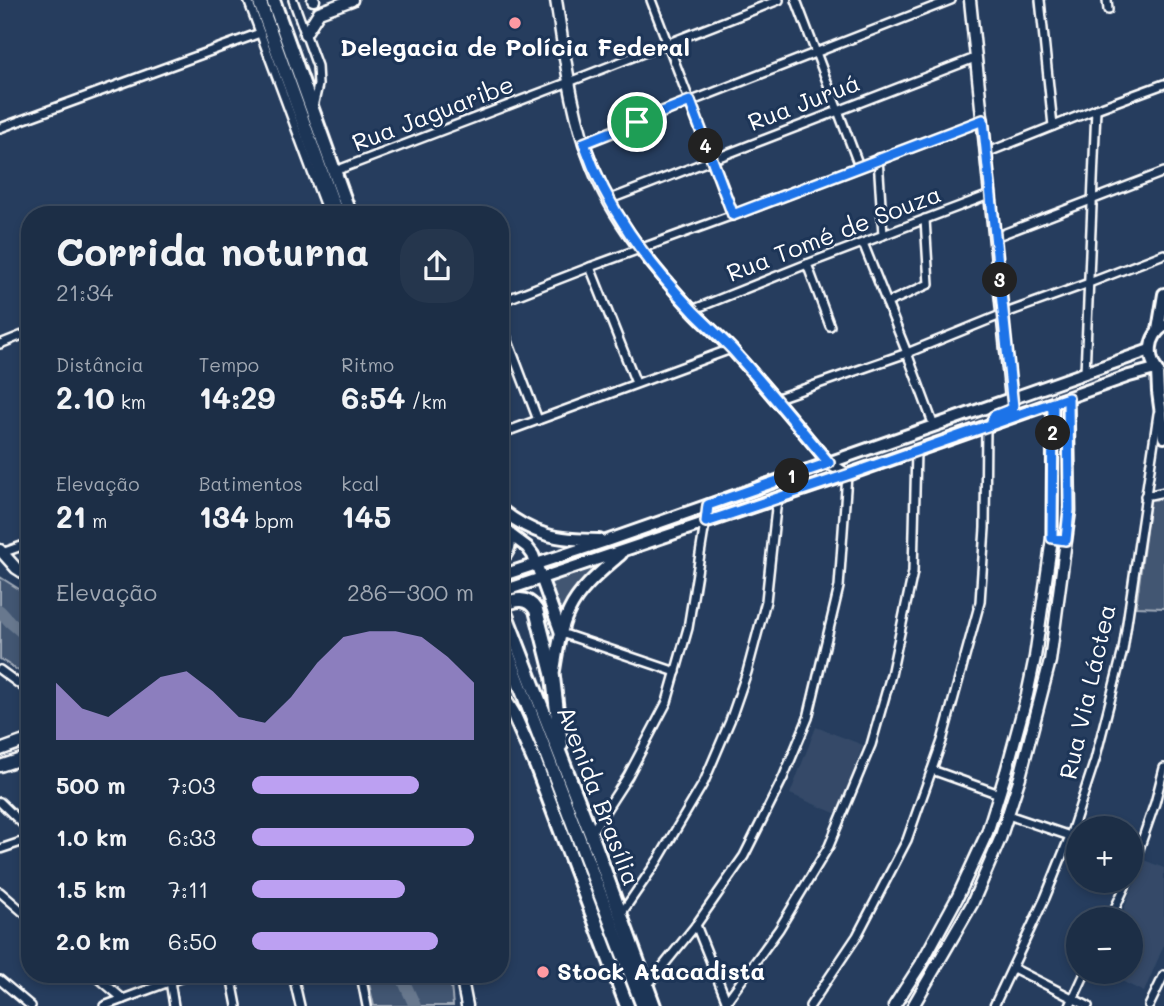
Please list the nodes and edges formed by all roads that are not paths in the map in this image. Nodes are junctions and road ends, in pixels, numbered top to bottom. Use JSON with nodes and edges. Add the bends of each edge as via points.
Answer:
{"nodes":[{"id":1,"x":248,"y":0,"type":"edge"},
{"id":2,"x":259,"y":0,"type":"edge"},
{"id":3,"x":273,"y":0,"type":"edge"},
{"id":4,"x":293,"y":0,"type":"edge"},
{"id":5,"x":314,"y":0,"type":"edge"},
{"id":6,"x":352,"y":0,"type":"edge"},
{"id":7,"x":556,"y":0,"type":"edge"},
{"id":8,"x":651,"y":0,"type":"edge"},
{"id":9,"x":751,"y":0,"type":"edge"},
{"id":10,"x":779,"y":0,"type":"edge"},
{"id":11,"x":796,"y":0,"type":"edge"},
{"id":12,"x":951,"y":0,"type":"edge"},
{"id":13,"x":970,"y":0,"type":"edge"},
{"id":14,"x":1040,"y":0,"type":"edge"},
{"id":15,"x":1107,"y":0,"type":"edge"},
{"id":16,"x":754,"y":9,"type":"junction"},
{"id":17,"x":1108,"y":10,"type":"dead end"},
{"id":18,"x":319,"y":12,"type":"junction"},
{"id":19,"x":260,"y":33,"type":"junction"},
{"id":20,"x":305,"y":34,"type":"junction"},
{"id":21,"x":666,"y":44,"type":"junction"},
{"id":22,"x":816,"y":52,"type":"junction"},
{"id":23,"x":975,"y":58,"type":"junction"},
{"id":24,"x":283,"y":63,"type":"junction"},
{"id":25,"x":569,"y":82,"type":"junction"},
{"id":26,"x":1164,"y":84,"type":"edge"},
{"id":27,"x":690,"y":101,"type":"junction"},
{"id":28,"x":1096,"y":109,"type":"junction"},
{"id":29,"x":838,"y":110,"type":"junction"},
{"id":30,"x":313,"y":112,"type":"junction"},
{"id":31,"x":983,"y":120,"type":"junction"},
{"id":32,"x":1053,"y":126,"type":"junction"},
{"id":33,"x":0,"y":128,"type":"edge"},
{"id":34,"x":584,"y":143,"type":"junction"},
{"id":35,"x":986,"y":153,"type":"junction"},
{"id":36,"x":878,"y":158,"type":"junction"},
{"id":37,"x":710,"y":160,"type":"junction"},
{"id":38,"x":859,"y":166,"type":"junction"},
{"id":39,"x":335,"y":171,"type":"junction"},
{"id":40,"x":1164,"y":172,"type":"edge"},
{"id":41,"x":989,"y":195,"type":"junction"},
{"id":42,"x":1093,"y":199,"type":"junction"},
{"id":43,"x":608,"y":200,"type":"junction"},
{"id":44,"x":325,"y":206,"type":"edge"},
{"id":45,"x":334,"y":206,"type":"edge"},
{"id":46,"x":348,"y":206,"type":"edge"},
{"id":47,"x":733,"y":215,"type":"junction"},
{"id":48,"x":926,"y":219,"type":"junction"},
{"id":49,"x":883,"y":235,"type":"junction"},
{"id":50,"x":995,"y":237,"type":"junction"},
{"id":51,"x":863,"y":243,"type":"junction"},
{"id":52,"x":639,"y":248,"type":"junction"},
{"id":53,"x":1164,"y":254,"type":"edge"},
{"id":54,"x":807,"y":264,"type":"junction"},
{"id":55,"x":590,"y":267,"type":"junction"},
{"id":56,"x":1089,"y":284,"type":"junction"},
{"id":57,"x":1164,"y":294,"type":"edge"},
{"id":58,"x":509,"y":298,"type":"edge"},
{"id":59,"x":887,"y":303,"type":"junction"},
{"id":60,"x":692,"y":310,"type":"junction"},
{"id":61,"x":1003,"y":314,"type":"junction"},
{"id":62,"x":830,"y":326,"type":"dead end"},
{"id":63,"x":1161,"y":328,"type":"edge"},
{"id":64,"x":21,"y":336,"type":"edge"},
{"id":65,"x":0,"y":344,"type":"edge"},
{"id":66,"x":509,"y":344,"type":"edge"},
{"id":67,"x":731,"y":349,"type":"junction"},
{"id":68,"x":1150,"y":350,"type":"junction"},
{"id":69,"x":907,"y":353,"type":"junction"},
{"id":70,"x":1159,"y":372,"type":"edge"},
{"id":71,"x":1085,"y":373,"type":"junction"},
{"id":72,"x":636,"y":383,"type":"junction"},
{"id":73,"x":1068,"y":398,"type":"junction"},
{"id":74,"x":775,"y":399,"type":"junction"},
{"id":75,"x":1011,"y":399,"type":"junction"},
{"id":76,"x":1053,"y":403,"type":"junction"},
{"id":77,"x":1159,"y":407,"type":"junction"},
{"id":78,"x":538,"y":420,"type":"junction"},
{"id":79,"x":988,"y":425,"type":"junction"},
{"id":80,"x":934,"y":426,"type":"junction"},
{"id":81,"x":509,"y":431,"type":"edge"},
{"id":82,"x":1164,"y":437,"type":"edge"},
{"id":83,"x":916,"y":451,"type":"junction"},
{"id":84,"x":829,"y":463,"type":"junction"},
{"id":85,"x":847,"y":475,"type":"junction"},
{"id":86,"x":1164,"y":492,"type":"edge"},
{"id":87,"x":1145,"y":496,"type":"junction"},
{"id":88,"x":777,"y":499,"type":"junction"},
{"id":89,"x":708,"y":505,"type":"junction"},
{"id":90,"x":509,"y":515,"type":"edge"},
{"id":91,"x":706,"y":522,"type":"junction"},
{"id":92,"x":509,"y":533,"type":"edge"},
{"id":93,"x":1052,"y":538,"type":"junction"},
{"id":94,"x":609,"y":540,"type":"junction"},
{"id":95,"x":1066,"y":540,"type":"junction"},
{"id":96,"x":21,"y":546,"type":"edge"},
{"id":97,"x":625,"y":549,"type":"junction"},
{"id":98,"x":1,"y":552,"type":"edge"},
{"id":99,"x":537,"y":563,"type":"junction"},
{"id":100,"x":21,"y":571,"type":"edge"},
{"id":101,"x":509,"y":573,"type":"edge"},
{"id":102,"x":542,"y":577,"type":"junction"},
{"id":103,"x":509,"y":589,"type":"edge"},
{"id":104,"x":509,"y":603,"type":"edge"},
{"id":105,"x":509,"y":624,"type":"edge"},
{"id":106,"x":561,"y":633,"type":"junction"},
{"id":107,"x":509,"y":656,"type":"edge"},
{"id":108,"x":1035,"y":657,"type":"junction"},
{"id":109,"x":1050,"y":661,"type":"junction"},
{"id":110,"x":0,"y":670,"type":"edge"},
{"id":111,"x":676,"y":673,"type":"junction"},
{"id":112,"x":553,"y":677,"type":"junction"},
{"id":113,"x":21,"y":685,"type":"edge"},
{"id":114,"x":509,"y":707,"type":"edge"},
{"id":115,"x":21,"y":742,"type":"edge"},
{"id":116,"x":0,"y":750,"type":"edge"},
{"id":117,"x":21,"y":759,"type":"edge"},
{"id":118,"x":0,"y":766,"type":"edge"},
{"id":119,"x":1164,"y":768,"type":"edge"},
{"id":120,"x":566,"y":769,"type":"junction"},
{"id":121,"x":932,"y":770,"type":"junction"},
{"id":122,"x":1006,"y":772,"type":"junction"},
{"id":123,"x":1020,"y":777,"type":"junction"},
{"id":124,"x":999,"y":794,"type":"junction"},
{"id":125,"x":0,"y":802,"type":"edge"},
{"id":126,"x":1009,"y":815,"type":"junction"},
{"id":127,"x":1077,"y":816,"type":"edge"},
{"id":128,"x":574,"y":821,"type":"junction"},
{"id":129,"x":21,"y":822,"type":"edge"},
{"id":130,"x":987,"y":833,"type":"junction"},
{"id":131,"x":591,"y":834,"type":"junction"},
{"id":132,"x":1066,"y":835,"type":"edge"},
{"id":133,"x":1143,"y":838,"type":"edge"},
{"id":134,"x":1000,"y":839,"type":"junction"},
{"id":135,"x":21,"y":842,"type":"edge"},
{"id":136,"x":1066,"y":846,"type":"edge"},
{"id":137,"x":0,"y":849,"type":"edge"},
{"id":138,"x":583,"y":890,"type":"junction"},
{"id":139,"x":0,"y":892,"type":"edge"},
{"id":140,"x":21,"y":910,"type":"edge"},
{"id":141,"x":620,"y":914,"type":"junction"},
{"id":142,"x":696,"y":925,"type":"junction"},
{"id":143,"x":921,"y":964,"type":"junction"},
{"id":144,"x":1013,"y":968,"type":"junction"},
{"id":145,"x":934,"y":972,"type":"junction"},
{"id":146,"x":1164,"y":975,"type":"edge"},
{"id":147,"x":0,"y":980,"type":"edge"},
{"id":148,"x":104,"y":983,"type":"edge"},
{"id":149,"x":165,"y":983,"type":"edge"},
{"id":150,"x":170,"y":983,"type":"edge"},
{"id":151,"x":232,"y":983,"type":"edge"},
{"id":152,"x":295,"y":983,"type":"edge"},
{"id":153,"x":363,"y":983,"type":"edge"},
{"id":154,"x":463,"y":983,"type":"edge"},
{"id":155,"x":1080,"y":984,"type":"edge"},
{"id":156,"x":647,"y":986,"type":"junction"},
{"id":157,"x":122,"y":999,"type":"junction"},
{"id":158,"x":1072,"y":1002,"type":"edge"},
{"id":159,"x":727,"y":1004,"type":"edge"},
{"id":160,"x":107,"y":1005,"type":"edge"},
{"id":161,"x":31,"y":1006,"type":"edge"},
{"id":162,"x":174,"y":1006,"type":"edge"},
{"id":163,"x":237,"y":1006,"type":"edge"},
{"id":164,"x":300,"y":1006,"type":"edge"},
{"id":165,"x":367,"y":1006,"type":"edge"},
{"id":166,"x":467,"y":1006,"type":"edge"},
{"id":167,"x":627,"y":1006,"type":"edge"},
{"id":168,"x":643,"y":1006,"type":"edge"},
{"id":169,"x":654,"y":1006,"type":"edge"},
{"id":170,"x":810,"y":1006,"type":"edge"},
{"id":171,"x":894,"y":1006,"type":"edge"},
{"id":172,"x":914,"y":1006,"type":"edge"},
{"id":173,"x":994,"y":1006,"type":"edge"},
{"id":174,"x":1088,"y":1006,"type":"edge"},
{"id":175,"x":1149,"y":1006,"type":"edge"}],
"edges":[{"from":1,"to":19,"type":"street"},
{"from":2,"to":24,"type":"highway"},
{"from":3,"to":30,"type":"highway"},
{"from":4,"to":20,"type":"street"},
{"from":5,"to":18,"type":"street"},
{"from":6,"to":18,"type":"street"},
{"from":7,"to":25,"type":"street"},
{"from":8,"to":21,"type":"street"},
{"from":9,"to":16,"type":"street"},
{"from":10,"to":16,"type":"street","name":"Rua Jaguaribe"},
{"from":11,"to":22,"type":"street"},
{"from":12,"to":22,"type":"street"},
{"from":13,"to":23,"type":"street"},
{"from":14,"to":32,"type":"street"},
{"from":15,"to":17,"type":"street"},
{"from":16,"to":21,"type":"street","name":"Rua Jaguaribe"},
{"from":18,"to":20,"type":"street"},
{"from":19,"to":24,"type":"highway"},
{"from":19,"to":33,"type":"street"},
{"from":19,"to":44,"type":"street"},
{"from":20,"to":30,"type":"street","via":[[318,70]]},
{"from":21,"to":25,"type":"street","name":"Rua Jaguaribe"},
{"from":21,"to":27,"type":"street"},
{"from":22,"to":27,"type":"street"},
{"from":22,"to":29,"type":"street"},
{"from":23,"to":29,"type":"street","name":"Rua Juruá"},
{"from":23,"to":31,"type":"street"},
{"from":24,"to":45,"type":"highway"},
{"from":25,"to":34,"type":"street"},
{"from":25,"to":39,"type":"street","name":"Rua Jaguaribe"},
{"from":26,"to":28,"type":"street"},
{"from":27,"to":34,"type":"street"},
{"from":27,"to":37,"type":"street"},
{"from":28,"to":32,"type":"street"},
{"from":28,"to":42,"type":"street"},
{"from":29,"to":37,"type":"street","name":"Rua Juruá"},
{"from":29,"to":38,"type":"street"},
{"from":30,"to":39,"type":"highway"},
{"from":31,"to":35,"type":"street"},
{"from":31,"to":36,"type":"street"},
{"from":32,"to":35,"type":"street"},
{"from":34,"to":43,"type":"street"},
{"from":35,"to":41,"type":"street"},
{"from":36,"to":38,"type":"street"},
{"from":36,"to":49,"type":"street"},
{"from":37,"to":43,"type":"street","name":"Rua Juruá"},
{"from":37,"to":47,"type":"street"},
{"from":38,"to":47,"type":"street"},
{"from":39,"to":46,"type":"highway"},
{"from":40,"to":42,"type":"street"},
{"from":41,"to":48,"type":"street","name":"Rua Tomé de Souza"},
{"from":41,"to":50,"type":"street"},
{"from":42,"to":50,"type":"street"},
{"from":42,"to":56,"type":"street"},
{"from":43,"to":52,"type":"street"},
{"from":47,"to":52,"type":"street"},
{"from":48,"to":49,"type":"street","name":"Rua Tomé de Souza"},
{"from":48,"to":59,"type":"street","via":[[929,284]]},
{"from":49,"to":51,"type":"street","name":"Rua Tomé de Souza"},
{"from":50,"to":61,"type":"street"},
{"from":51,"to":54,"type":"street","name":"Rua Tomé de Souza"},
{"from":51,"to":59,"type":"street"},
{"from":52,"to":55,"type":"street"},
{"from":52,"to":60,"type":"street"},
{"from":53,"to":56,"type":"street"},
{"from":54,"to":60,"type":"street","name":"Rua Tomé de Souza"},
{"from":54,"to":62,"type":"street"},
{"from":55,"to":58,"type":"street"},
{"from":55,"to":72,"type":"street"},
{"from":56,"to":61,"type":"street"},
{"from":56,"to":71,"type":"street"},
{"from":57,"to":63,"type":"main road"},
{"from":59,"to":69,"type":"street"},
{"from":60,"to":67,"type":"street"},
{"from":61,"to":69,"type":"street"},
{"from":61,"to":75,"type":"street"},
{"from":63,"to":68,"type":"main road"},
{"from":64,"to":65,"type":"street"},
{"from":66,"to":78,"type":"street"},
{"from":67,"to":72,"type":"street"},
{"from":67,"to":74,"type":"street"},
{"from":68,"to":70,"type":"main road"},
{"from":68,"to":71,"type":"main road"},
{"from":69,"to":74,"type":"street"},
{"from":69,"to":80,"type":"street"},
{"from":70,"to":73,"type":"main road","via":[[1129,376]]},
{"from":70,"to":77,"type":"main road"},
{"from":71,"to":75,"type":"main road"},
{"from":72,"to":78,"type":"street"},
{"from":73,"to":76,"type":"main road"},
{"from":73,"to":95,"type":"street"},
{"from":74,"to":84,"type":"street"},
{"from":75,"to":79,"type":"street","via":[[1013,409],[994,416]]},
{"from":75,"to":80,"type":"main road"},
{"from":76,"to":79,"type":"main road"},
{"from":76,"to":93,"type":"street"},
{"from":77,"to":82,"type":"main road"},
{"from":77,"to":87,"type":"street","name":"Rua Via Láctea"},
{"from":78,"to":81,"type":"street"},
{"from":79,"to":83,"type":"main road"},
{"from":79,"to":121,"type":"street","via":[[980,602]]},
{"from":80,"to":84,"type":"main road"},
{"from":83,"to":85,"type":"main road"},
{"from":83,"to":159,"type":"street","via":[[912,572],[872,742],[829,846]]},
{"from":84,"to":85,"type":"street"},
{"from":84,"to":89,"type":"main road"},
{"from":85,"to":88,"type":"main road"},
{"from":85,"to":142,"type":"street","via":[[839,587],[808,718],[744,856]]},
{"from":86,"to":87,"type":"street"},
{"from":87,"to":127,"type":"street","name":"Rua Via Láctea","via":[[1123,650]]},
{"from":88,"to":91,"type":"main road"},
{"from":88,"to":141,"type":"street","via":[[766,601],[730,721],[704,782]]},
{"from":89,"to":91,"type":"street"},
{"from":89,"to":94,"type":"main road"},
{"from":90,"to":94,"type":"main road","via":[[551,537]]},
{"from":91,"to":97,"type":"main road"},
{"from":91,"to":111,"type":"street"},
{"from":92,"to":99,"type":"main road","via":[[527,547]]},
{"from":93,"to":95,"type":"street"},
{"from":93,"to":108,"type":"street"},
{"from":94,"to":99,"type":"main road"},
{"from":95,"to":109,"type":"street"},
{"from":96,"to":98,"type":"street"},
{"from":97,"to":102,"type":"main road"},
{"from":97,"to":106,"type":"main road","via":[[575,600]]},
{"from":98,"to":100,"type":"street"},
{"from":99,"to":101,"type":"main road"},
{"from":99,"to":102,"type":"main road"},
{"from":102,"to":103,"type":"main road"},
{"from":102,"to":106,"type":"main road"},
{"from":104,"to":112,"type":"highway","via":[[529,602],[536,610]]},
{"from":105,"to":120,"type":"highway","name":"Avenida Brasília"},
{"from":106,"to":111,"type":"street"},
{"from":106,"to":112,"type":"main road"},
{"from":107,"to":128,"type":"highway","name":"Avenida Brasília"},
{"from":108,"to":109,"type":"street"},
{"from":108,"to":122,"type":"street"},
{"from":109,"to":123,"type":"street"},
{"from":110,"to":113,"type":"street"},
{"from":111,"to":131,"type":"street","via":[[667,702],[628,776]]},
{"from":112,"to":120,"type":"highway"},
{"from":114,"to":138,"type":"highway"},
{"from":115,"to":116,"type":"street"},
{"from":117,"to":118,"type":"street"},
{"from":119,"to":133,"type":"street"},
{"from":120,"to":131,"type":"highway","name":"Avenida Brasília"},
{"from":121,"to":124,"type":"street"},
{"from":121,"to":170,"type":"street","via":[[902,848],[857,936]]},
{"from":122,"to":123,"type":"street"},
{"from":122,"to":124,"type":"street"},
{"from":123,"to":126,"type":"street"},
{"from":124,"to":130,"type":"street"},
{"from":125,"to":129,"type":"street"},
{"from":126,"to":132,"type":"street"},
{"from":126,"to":134,"type":"street"},
{"from":128,"to":138,"type":"highway"},
{"from":128,"to":168,"type":"highway","name":"Avenida Brasília"},
{"from":130,"to":134,"type":"street"},
{"from":130,"to":143,"type":"street"},
{"from":131,"to":141,"type":"highway","name":"Avenida Brasília"},
{"from":134,"to":145,"type":"street","via":[[972,904]]},
{"from":135,"to":137,"type":"street"},
{"from":136,"to":144,"type":"street","name":"Rua Via Láctea"},
{"from":138,"to":167,"type":"highway"},
{"from":139,"to":140,"type":"street"},
{"from":141,"to":156,"type":"highway","name":"Avenida Brasília"},
{"from":142,"to":156,"type":"street"},
{"from":142,"to":159,"type":"street"},
{"from":143,"to":145,"type":"street"},
{"from":143,"to":171,"type":"street"},
{"from":144,"to":158,"type":"street"},
{"from":144,"to":173,"type":"street","name":"Rua Via Láctea"},
{"from":145,"to":172,"type":"street"},
{"from":146,"to":175,"type":"street"},
{"from":147,"to":161,"type":"street"},
{"from":148,"to":157,"type":"street"},
{"from":149,"to":157,"type":"street"},
{"from":150,"to":162,"type":"street"},
{"from":151,"to":163,"type":"street"},
{"from":152,"to":164,"type":"street"},
{"from":153,"to":165,"type":"street"},
{"from":154,"to":166,"type":"street"},
{"from":155,"to":158,"type":"street"},
{"from":156,"to":169,"type":"highway","name":"Avenida Brasília"},
{"from":157,"to":160,"type":"street"},
{"from":158,"to":174,"type":"street"}]}
